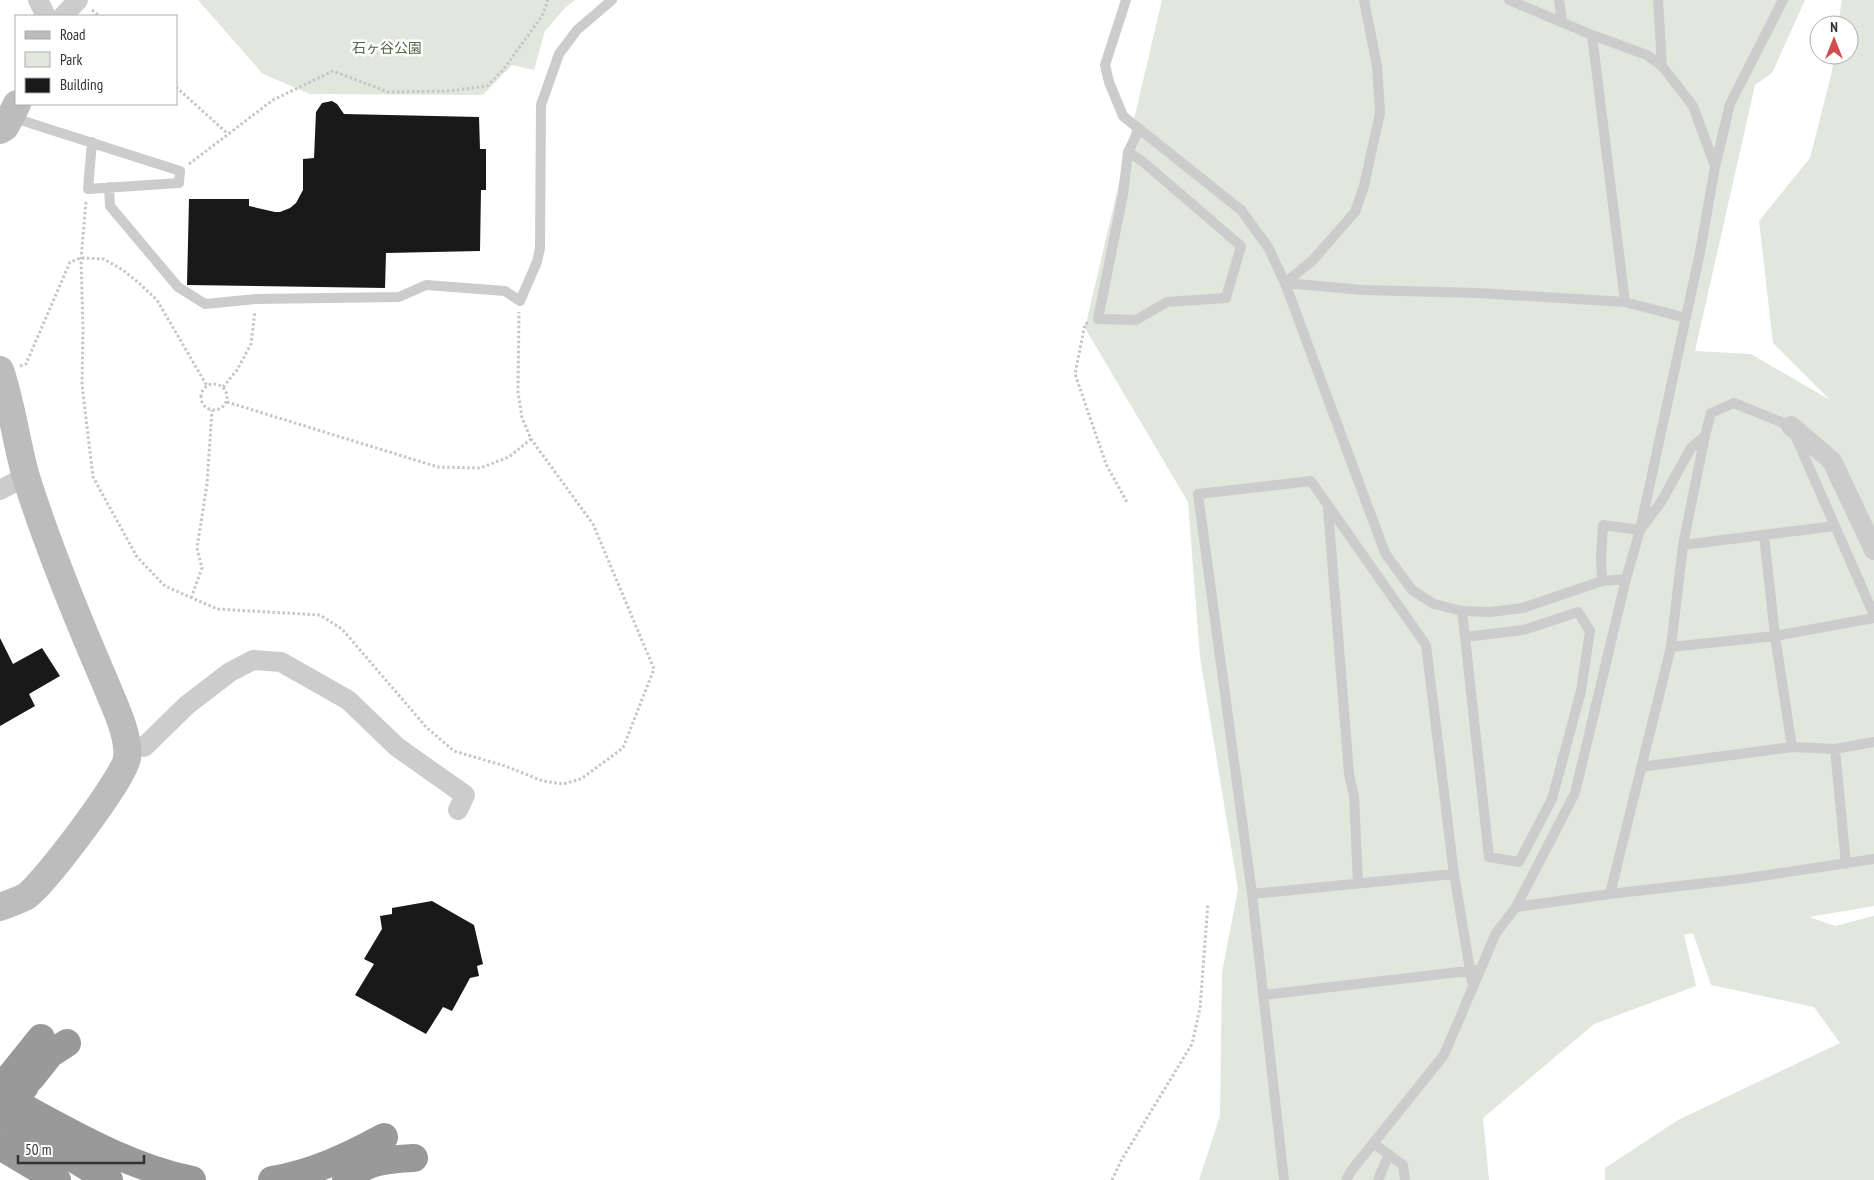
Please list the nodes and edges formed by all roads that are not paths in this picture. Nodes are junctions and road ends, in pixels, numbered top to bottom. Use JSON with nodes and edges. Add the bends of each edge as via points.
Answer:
{"nodes":[{"id":1,"x":38,"y":0,"type":"edge"},
{"id":2,"x":78,"y":0,"type":"edge"},
{"id":3,"x":612,"y":0,"type":"edge"},
{"id":4,"x":1126,"y":0,"type":"edge"},
{"id":5,"x":1364,"y":0,"type":"edge"},
{"id":6,"x":1509,"y":0,"type":"edge"},
{"id":7,"x":1559,"y":0,"type":"edge"},
{"id":8,"x":1658,"y":0,"type":"edge"},
{"id":9,"x":1783,"y":0,"type":"edge"},
{"id":10,"x":46,"y":15,"type":"edge"},
{"id":11,"x":64,"y":15,"type":"edge"},
{"id":12,"x":1562,"y":22,"type":"junction"},
{"id":13,"x":1592,"y":35,"type":"junction"},
{"id":14,"x":1662,"y":66,"type":"junction"},
{"id":15,"x":9,"y":117,"type":"edge"},
{"id":16,"x":1139,"y":130,"type":"junction"},
{"id":17,"x":92,"y":142,"type":"junction"},
{"id":18,"x":1128,"y":152,"type":"junction"},
{"id":19,"x":1715,"y":167,"type":"junction"},
{"id":20,"x":109,"y":188,"type":"junction"},
{"id":21,"x":1285,"y":283,"type":"junction"},
{"id":22,"x":1625,"y":302,"type":"junction"},
{"id":23,"x":1686,"y":318,"type":"junction"},
{"id":24,"x":0,"y":371,"type":"edge"},
{"id":25,"x":1791,"y":426,"type":"junction"},
{"id":26,"x":1705,"y":436,"type":"junction"},
{"id":27,"x":26,"y":476,"type":"junction"},
{"id":28,"x":0,"y":490,"type":"edge"},
{"id":29,"x":1328,"y":506,"type":"junction"},
{"id":30,"x":1835,"y":526,"type":"junction"},
{"id":31,"x":1640,"y":530,"type":"junction"},
{"id":32,"x":1764,"y":535,"type":"junction"},
{"id":33,"x":1683,"y":545,"type":"junction"},
{"id":34,"x":1874,"y":550,"type":"edge"},
{"id":35,"x":1626,"y":579,"type":"junction"},
{"id":36,"x":1602,"y":581,"type":"junction"},
{"id":37,"x":1462,"y":611,"type":"junction"},
{"id":38,"x":1874,"y":617,"type":"edge"},
{"id":39,"x":1776,"y":636,"type":"junction"},
{"id":40,"x":1465,"y":637,"type":"junction"},
{"id":41,"x":1671,"y":647,"type":"junction"},
{"id":42,"x":1874,"y":742,"type":"edge"},
{"id":43,"x":127,"y":744,"type":"junction"},
{"id":44,"x":1792,"y":747,"type":"junction"},
{"id":45,"x":1835,"y":748,"type":"junction"},
{"id":46,"x":1641,"y":767,"type":"junction"},
{"id":47,"x":458,"y":810,"type":"dead end"},
{"id":48,"x":1874,"y":859,"type":"edge"},
{"id":49,"x":1846,"y":864,"type":"junction"},
{"id":50,"x":1454,"y":874,"type":"junction"},
{"id":51,"x":1358,"y":883,"type":"junction"},
{"id":52,"x":1252,"y":894,"type":"junction"},
{"id":53,"x":1610,"y":894,"type":"junction"},
{"id":54,"x":0,"y":907,"type":"edge"},
{"id":55,"x":1516,"y":907,"type":"junction"},
{"id":56,"x":1475,"y":970,"type":"junction"},
{"id":57,"x":1263,"y":995,"type":"junction"},
{"id":58,"x":54,"y":1040,"type":"dead end"},
{"id":59,"x":9,"y":1086,"type":"edge"},
{"id":60,"x":0,"y":1114,"type":"edge"},
{"id":61,"x":0,"y":1120,"type":"edge"},
{"id":62,"x":384,"y":1137,"type":"dead end"},
{"id":63,"x":1373,"y":1143,"type":"junction"},
{"id":64,"x":1,"y":1146,"type":"edge"},
{"id":65,"x":1389,"y":1154,"type":"junction"},
{"id":66,"x":414,"y":1158,"type":"dead end"},
{"id":67,"x":34,"y":1180,"type":"edge"},
{"id":68,"x":58,"y":1180,"type":"edge"},
{"id":69,"x":109,"y":1180,"type":"edge"},
{"id":70,"x":192,"y":1180,"type":"edge"},
{"id":71,"x":272,"y":1180,"type":"edge"},
{"id":72,"x":346,"y":1180,"type":"edge"},
{"id":73,"x":1284,"y":1180,"type":"edge"},
{"id":74,"x":1346,"y":1180,"type":"edge"},
{"id":75,"x":1378,"y":1180,"type":"edge"},
{"id":76,"x":1405,"y":1180,"type":"edge"}],
"edges":[{"from":1,"to":10,"type":"street"},
{"from":2,"to":11,"type":"street"},
{"from":3,"to":20,"type":"lane","via":[[577,30],[559,54],[541,105],[540,248],[520,301],[505,291],[426,285],[399,297],[256,298],[205,304],[178,287],[110,206]]},
{"from":4,"to":16,"type":"lane","via":[[1105,65],[1123,116]]},
{"from":5,"to":21,"type":"lane","via":[[1377,66],[1380,113],[1364,186],[1355,212],[1312,261]]},
{"from":6,"to":12,"type":"lane"},
{"from":7,"to":12,"type":"lane"},
{"from":8,"to":14,"type":"lane"},
{"from":9,"to":19,"type":"lane","via":[[1730,104]]},
{"from":12,"to":13,"type":"lane"},
{"from":13,"to":14,"type":"lane","via":[[1647,55]]},
{"from":13,"to":22,"type":"lane"},
{"from":14,"to":19,"type":"lane","via":[[1692,106]]},
{"from":15,"to":17,"type":"lane"},
{"from":16,"to":18,"type":"lane"},
{"from":16,"to":21,"type":"lane","via":[[1240,210],[1268,247]]},
{"from":17,"to":20,"type":"lane","via":[[88,189]]},
{"from":17,"to":20,"type":"lane","via":[[180,171],[179,183]]},
{"from":18,"to":18,"type":"lane","via":[[1123,194],[1098,319],[1136,320],[1167,302],[1226,298],[1241,246]]},
{"from":19,"to":23,"type":"lane"},
{"from":21,"to":22,"type":"lane","via":[[1363,290]]},
{"from":21,"to":37,"type":"lane","via":[[1385,553],[1412,590],[1434,604]]},
{"from":22,"to":23,"type":"lane"},
{"from":23,"to":31,"type":"lane"},
{"from":24,"to":27,"type":"street"},
{"from":25,"to":26,"type":"lane","via":[[1734,403],[1711,413]]},
{"from":25,"to":30,"type":"lane"},
{"from":25,"to":34,"type":"street","via":[[1832,461]]},
{"from":26,"to":31,"type":"lane","via":[[1691,448],[1661,502]]},
{"from":26,"to":33,"type":"lane"},
{"from":27,"to":28,"type":"street"},
{"from":27,"to":43,"type":"street"},
{"from":29,"to":50,"type":"lane","via":[[1426,645]]},
{"from":29,"to":51,"type":"lane","via":[[1349,774],[1354,796]]},
{"from":29,"to":52,"type":"lane","via":[[1311,481],[1198,494]]},
{"from":30,"to":32,"type":"lane"},
{"from":30,"to":38,"type":"lane"},
{"from":31,"to":35,"type":"lane"},
{"from":31,"to":36,"type":"lane","via":[[1603,525]]},
{"from":32,"to":33,"type":"lane"},
{"from":32,"to":39,"type":"lane"},
{"from":33,"to":41,"type":"lane"},
{"from":35,"to":36,"type":"lane"},
{"from":35,"to":55,"type":"lane","via":[[1575,793]]},
{"from":36,"to":37,"type":"lane","via":[[1524,608]]},
{"from":37,"to":40,"type":"lane"},
{"from":38,"to":39,"type":"lane"},
{"from":39,"to":41,"type":"lane"},
{"from":39,"to":44,"type":"lane"},
{"from":40,"to":40,"type":"lane","via":[[1489,857],[1519,862],[1552,799],[1581,691],[1590,631],[1578,612],[1523,630]]},
{"from":41,"to":46,"type":"lane"},
{"from":42,"to":45,"type":"lane"},
{"from":43,"to":47,"type":"street","via":[[144,747],[187,705],[230,672],[253,660],[281,662],[348,700],[397,747],[465,795]]},
{"from":43,"to":54,"type":"street","via":[[127,759],[107,797],[26,896]]},
{"from":44,"to":45,"type":"lane"},
{"from":44,"to":46,"type":"lane"},
{"from":45,"to":49,"type":"lane"},
{"from":46,"to":53,"type":"lane"},
{"from":48,"to":49,"type":"lane"},
{"from":49,"to":53,"type":"lane"},
{"from":50,"to":51,"type":"lane"},
{"from":50,"to":56,"type":"lane"},
{"from":51,"to":52,"type":"lane"},
{"from":52,"to":57,"type":"lane"},
{"from":53,"to":55,"type":"lane"},
{"from":55,"to":56,"type":"lane","via":[[1496,933]]},
{"from":56,"to":57,"type":"lane"},
{"from":56,"to":63,"type":"lane","via":[[1472,988],[1444,1055]]},
{"from":57,"to":73,"type":"lane"},
{"from":58,"to":59,"type":"highway","via":[[50,1054]]},
{"from":59,"to":61,"type":"highway","bridge":true},
{"from":59,"to":70,"type":"highway","via":[[132,1163]]},
{"from":60,"to":69,"type":"highway"},
{"from":62,"to":71,"type":"highway","via":[[313,1171]]},
{"from":63,"to":65,"type":"lane"},
{"from":63,"to":74,"type":"lane"},
{"from":64,"to":67,"type":"highway"},
{"from":64,"to":68,"type":"highway"},
{"from":65,"to":75,"type":"lane"},
{"from":65,"to":76,"type":"lane","via":[[1403,1165]]},
{"from":66,"to":72,"type":"highway","via":[[382,1160],[356,1170]]}]}
